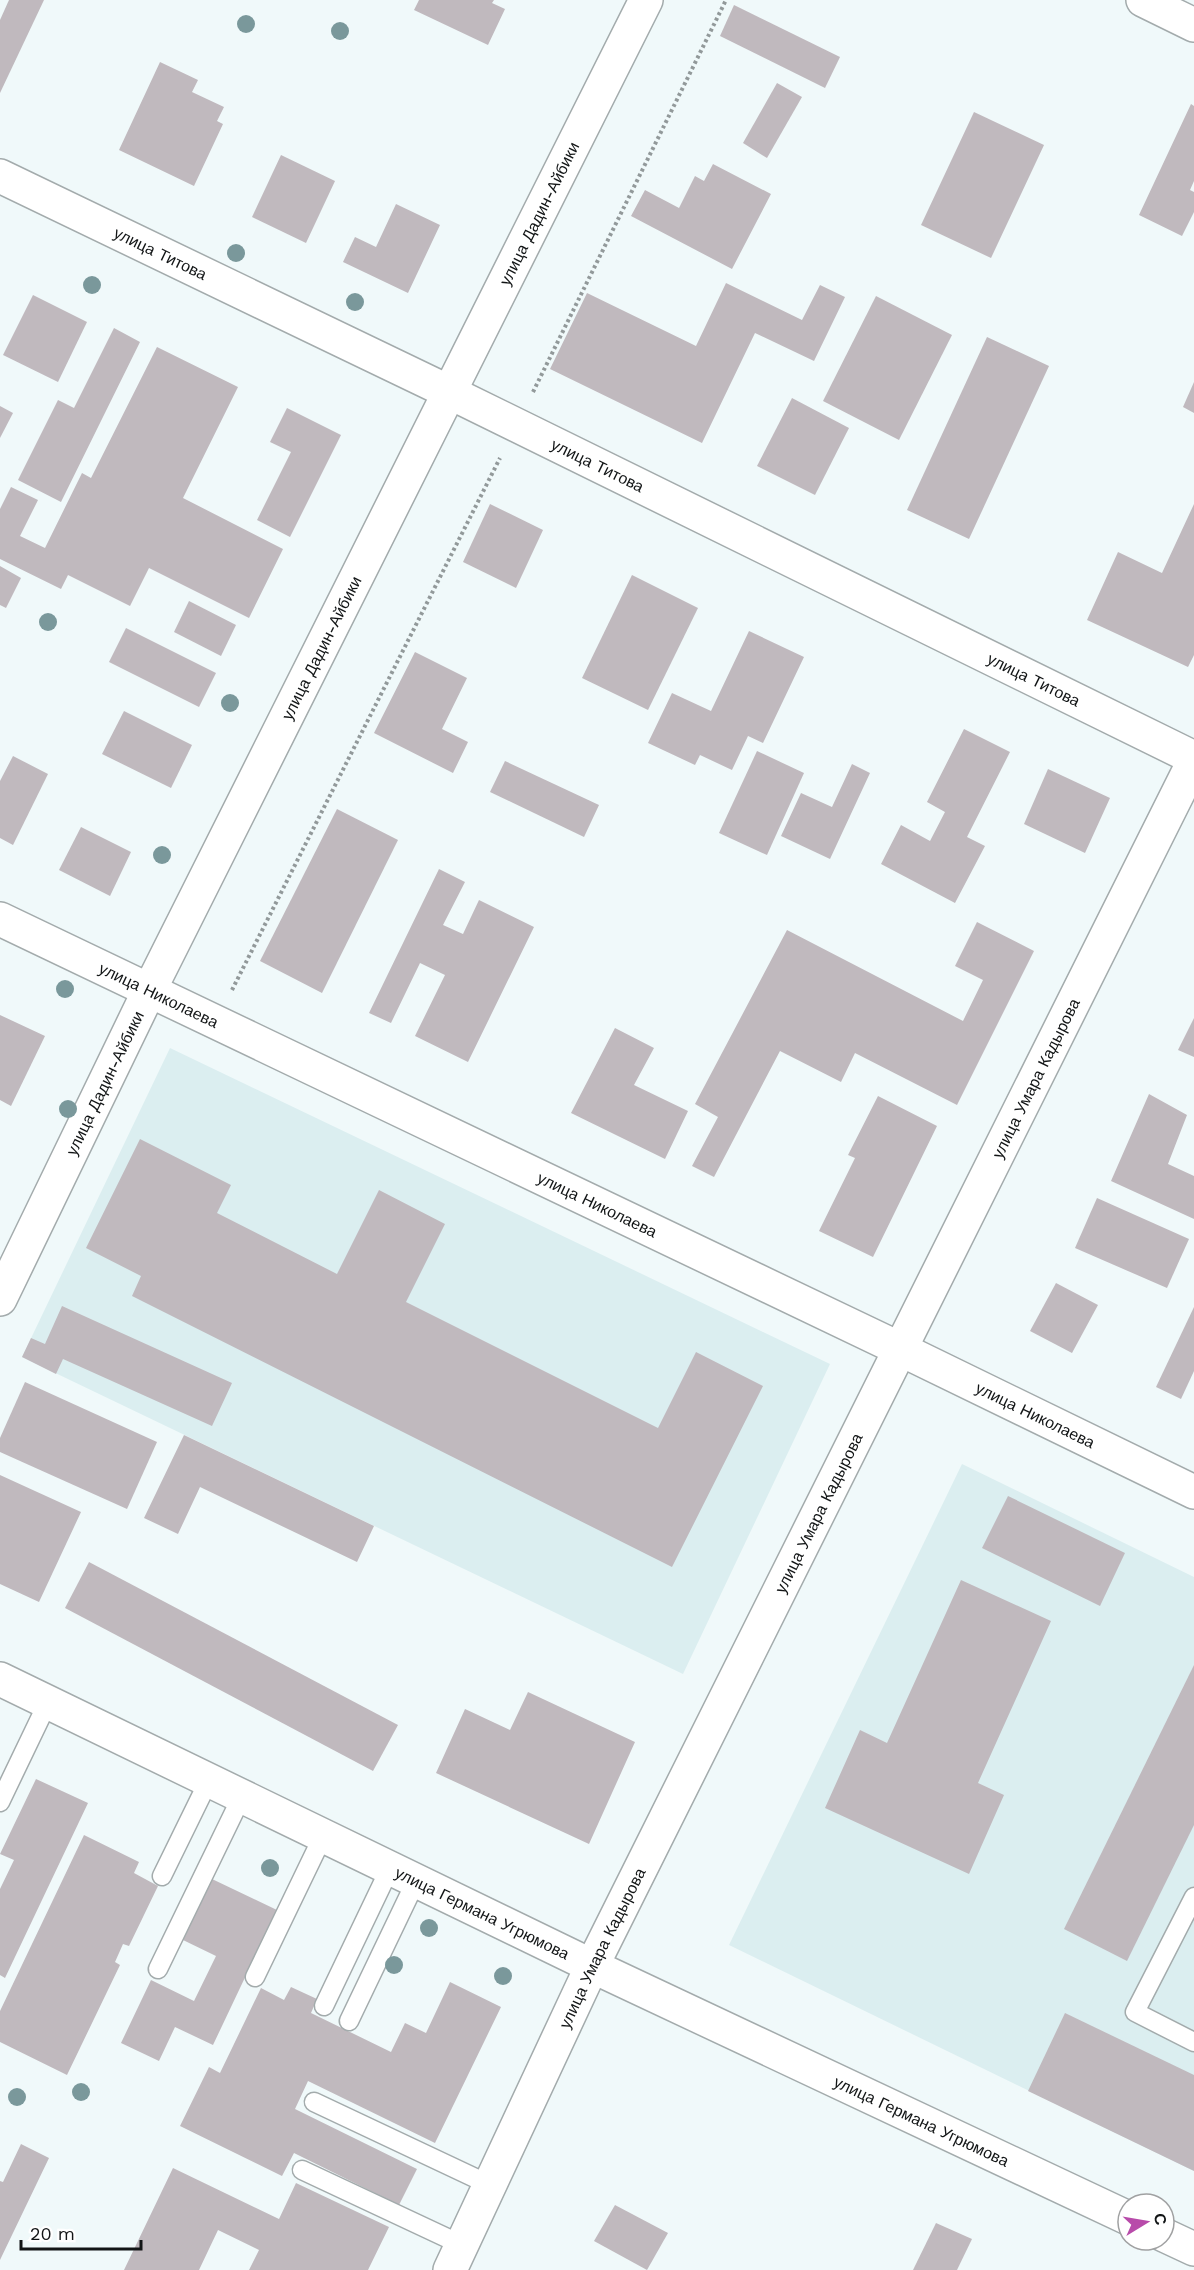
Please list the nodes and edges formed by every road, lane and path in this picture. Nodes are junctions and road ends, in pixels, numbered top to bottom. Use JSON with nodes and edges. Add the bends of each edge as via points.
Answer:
{"nodes":[{"id":1,"x":646,"y":0,"type":"edge"},
{"id":2,"x":726,"y":0,"type":"edge"},
{"id":3,"x":1143,"y":0,"type":"edge"},
{"id":4,"x":1194,"y":25,"type":"edge"},
{"id":5,"x":0,"y":176,"type":"edge"},
{"id":6,"x":448,"y":392,"type":"junction"},
{"id":7,"x":516,"y":426,"type":"junction"},
{"id":8,"x":1194,"y":759,"type":"edge"},
{"id":9,"x":0,"y":919,"type":"edge"},
{"id":10,"x":150,"y":989,"type":"junction"},
{"id":11,"x":216,"y":1021,"type":"junction"},
{"id":12,"x":0,"y":1299,"type":"edge"},
{"id":13,"x":900,"y":1349,"type":"junction"},
{"id":14,"x":1194,"y":1492,"type":"edge"},
{"id":15,"x":0,"y":1679,"type":"edge"},
{"id":16,"x":48,"y":1702,"type":"junction"},
{"id":17,"x":209,"y":1780,"type":"junction"},
{"id":18,"x":242,"y":1796,"type":"junction"},
{"id":19,"x":0,"y":1802,"type":"edge"},
{"id":20,"x":323,"y":1836,"type":"junction"},
{"id":21,"x":403,"y":1875,"type":"junction"},
{"id":22,"x":162,"y":1876,"type":"dead end"},
{"id":23,"x":1194,"y":1897,"type":"edge"},
{"id":24,"x":592,"y":1966,"type":"junction"},
{"id":25,"x":158,"y":1969,"type":"dead end"},
{"id":26,"x":255,"y":1977,"type":"dead end"},
{"id":27,"x":324,"y":2006,"type":"dead end"},
{"id":28,"x":349,"y":2021,"type":"dead end"},
{"id":29,"x":1194,"y":2042,"type":"edge"},
{"id":30,"x":314,"y":2102,"type":"dead end"},
{"id":31,"x":302,"y":2170,"type":"dead end"},
{"id":32,"x":490,"y":2184,"type":"junction"},
{"id":33,"x":1116,"y":2212,"type":"edge"},
{"id":34,"x":1176,"y":2241,"type":"edge"},
{"id":35,"x":1194,"y":2250,"type":"edge"},
{"id":36,"x":456,"y":2257,"type":"edge"}],
"edges":[{"from":1,"to":6,"type":"street","name":"улица Дадин-Айбики"},
{"from":2,"to":7,"type":"path"},
{"from":3,"to":4,"type":"street"},
{"from":5,"to":6,"type":"street","name":"улица Титова"},
{"from":6,"to":7,"type":"street","name":"улица Титова"},
{"from":6,"to":10,"type":"street","name":"улица Дадин-Айбики"},
{"from":7,"to":8,"type":"street","name":"улица Титова"},
{"from":7,"to":11,"type":"path"},
{"from":8,"to":13,"type":"street","name":"улица Умара Кадырова"},
{"from":9,"to":10,"type":"street","name":"улица Николаева"},
{"from":10,"to":11,"type":"street","name":"улица Николаева"},
{"from":10,"to":12,"type":"street","name":"улица Дадин-Айбики"},
{"from":11,"to":13,"type":"street","name":"улица Николаева"},
{"from":13,"to":14,"type":"street","name":"улица Николаева"},
{"from":13,"to":24,"type":"street","name":"улица Умара Кадырова"},
{"from":15,"to":16,"type":"street","name":"улица Германа Угрюмова"},
{"from":16,"to":17,"type":"street","name":"улица Германа Угрюмова"},
{"from":16,"to":19,"type":"lane"},
{"from":17,"to":18,"type":"street","name":"улица Германа Угрюмова"},
{"from":17,"to":22,"type":"lane"},
{"from":18,"to":20,"type":"street","name":"улица Германа Угрюмова"},
{"from":18,"to":25,"type":"lane"},
{"from":20,"to":21,"type":"street","name":"улица Германа Угрюмова"},
{"from":20,"to":26,"type":"lane"},
{"from":21,"to":24,"type":"street","name":"улица Германа Угрюмова"},
{"from":21,"to":27,"type":"lane"},
{"from":21,"to":28,"type":"lane"},
{"from":23,"to":29,"type":"lane","via":[[1135,2012]]},
{"from":24,"to":32,"type":"street","name":"улица Умара Кадырова"},
{"from":24,"to":33,"type":"street","name":"улица Германа Угрюмова"},
{"from":30,"to":32,"type":"lane"},
{"from":31,"to":36,"type":"lane"},
{"from":32,"to":36,"type":"street","name":"улица Умара Кадырова"},
{"from":34,"to":35,"type":"street"}]}
